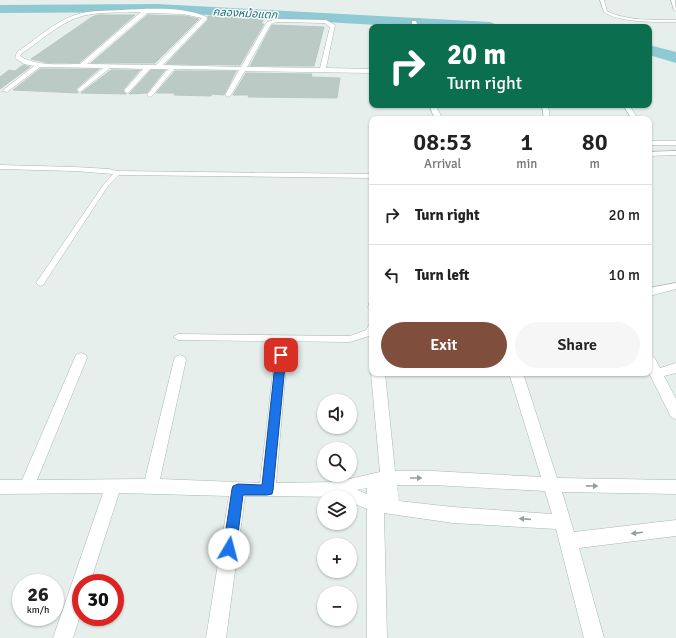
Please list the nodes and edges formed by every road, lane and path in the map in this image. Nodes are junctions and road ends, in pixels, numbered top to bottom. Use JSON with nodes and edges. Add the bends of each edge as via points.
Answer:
{"nodes":[{"id":1,"x":602,"y":0,"type":"edge"},
{"id":2,"x":673,"y":0,"type":"edge"},
{"id":3,"x":676,"y":10,"type":"edge"},
{"id":4,"x":146,"y":11,"type":"junction"},
{"id":5,"x":676,"y":21,"type":"edge"},
{"id":6,"x":39,"y":65,"type":"junction"},
{"id":7,"x":81,"y":66,"type":"junction"},
{"id":8,"x":109,"y":66,"type":"junction"},
{"id":9,"x":148,"y":67,"type":"junction"},
{"id":10,"x":158,"y":67,"type":"junction"},
{"id":11,"x":173,"y":67,"type":"junction"},
{"id":12,"x":244,"y":69,"type":"junction"},
{"id":13,"x":323,"y":70,"type":"junction"},
{"id":14,"x":369,"y":72,"type":"edge"},
{"id":15,"x":80,"y":90,"type":"dead end"},
{"id":16,"x":5,"y":91,"type":"dead end"},
{"id":17,"x":127,"y":91,"type":"dead end"},
{"id":18,"x":150,"y":95,"type":"dead end"},
{"id":19,"x":228,"y":95,"type":"dead end"},
{"id":20,"x":652,"y":142,"type":"edge"},
{"id":21,"x":676,"y":143,"type":"edge"},
{"id":22,"x":676,"y":153,"type":"edge"},
{"id":23,"x":652,"y":154,"type":"edge"},
{"id":24,"x":0,"y":167,"type":"edge"},
{"id":25,"x":116,"y":173,"type":"junction"},
{"id":26,"x":369,"y":176,"type":"edge"},
{"id":27,"x":40,"y":283,"type":"dead end"},
{"id":28,"x":676,"y":286,"type":"edge"},
{"id":29,"x":652,"y":291,"type":"edge"},
{"id":30,"x":369,"y":332,"type":"edge"},
{"id":31,"x":178,"y":337,"type":"dead end"},
{"id":32,"x":281,"y":355,"type":"dead end"},
{"id":33,"x":81,"y":358,"type":"dead end"},
{"id":34,"x":180,"y":360,"type":"dead end"},
{"id":35,"x":652,"y":366,"type":"edge"},
{"id":36,"x":676,"y":368,"type":"edge"},
{"id":37,"x":656,"y":374,"type":"junction"},
{"id":38,"x":378,"y":376,"type":"edge"},
{"id":39,"x":517,"y":376,"type":"edge"},
{"id":40,"x":676,"y":414,"type":"edge"},
{"id":41,"x":382,"y":479,"type":"junction"},
{"id":42,"x":553,"y":485,"type":"junction"},
{"id":43,"x":113,"y":486,"type":"junction"},
{"id":44,"x":151,"y":486,"type":"junction"},
{"id":45,"x":0,"y":487,"type":"edge"},
{"id":46,"x":676,"y":487,"type":"edge"},
{"id":47,"x":26,"y":488,"type":"junction"},
{"id":48,"x":238,"y":489,"type":"junction"},
{"id":49,"x":336,"y":489,"type":"junction"},
{"id":50,"x":267,"y":490,"type":"junction"},
{"id":51,"x":383,"y":506,"type":"junction"},
{"id":52,"x":564,"y":522,"type":"junction"},
{"id":53,"x":676,"y":528,"type":"edge"},
{"id":54,"x":568,"y":541,"type":"junction"},
{"id":55,"x":84,"y":574,"type":"edge"},
{"id":56,"x":72,"y":610,"type":"edge"},
{"id":57,"x":63,"y":638,"type":"edge"},
{"id":58,"x":216,"y":638,"type":"edge"},
{"id":59,"x":377,"y":638,"type":"edge"},
{"id":60,"x":594,"y":638,"type":"edge"}],
"edges":[{"from":1,"to":5,"type":"lane","via":[[607,13],[629,18]]},
{"from":2,"to":3,"type":"lane"},
{"from":4,"to":6,"type":"street","via":[[114,11],[74,17],[19,53],[17,57],[26,63]]},
{"from":4,"to":7,"type":"street"},
{"from":4,"to":10,"type":"street","via":[[198,14],[205,18]]},
{"from":6,"to":7,"type":"street"},
{"from":6,"to":16,"type":"street"},
{"from":7,"to":8,"type":"street"},
{"from":8,"to":9,"type":"street"},
{"from":8,"to":15,"type":"street"},
{"from":9,"to":10,"type":"street"},
{"from":9,"to":17,"type":"street"},
{"from":10,"to":11,"type":"street"},
{"from":11,"to":12,"type":"street"},
{"from":11,"to":18,"type":"street"},
{"from":12,"to":13,"type":"street"},
{"from":12,"to":13,"type":"street","via":[[269,23],[284,20],[326,22],[334,26]]},
{"from":12,"to":19,"type":"street"},
{"from":13,"to":14,"type":"street"},
{"from":20,"to":21,"type":"street"},
{"from":22,"to":23,"type":"lane"},
{"from":24,"to":25,"type":"lane"},
{"from":25,"to":26,"type":"lane"},
{"from":25,"to":27,"type":"lane"},
{"from":28,"to":29,"type":"street"},
{"from":30,"to":31,"type":"lane","via":[[350,339]]},
{"from":32,"to":50,"type":"street"},
{"from":33,"to":47,"type":"street"},
{"from":34,"to":44,"type":"street"},
{"from":35,"to":37,"type":"street"},
{"from":36,"to":37,"type":"street"},
{"from":37,"to":40,"type":"street"},
{"from":38,"to":41,"type":"street"},
{"from":39,"to":42,"type":"street"},
{"from":41,"to":42,"type":"street","one_way":true,"via":[[433,478]]},
{"from":41,"to":49,"type":"street"},
{"from":41,"to":51,"type":"street"},
{"from":42,"to":46,"type":"street","one_way":true},
{"from":42,"to":52,"type":"street"},
{"from":43,"to":44,"type":"street"},
{"from":43,"to":47,"type":"street"},
{"from":43,"to":55,"type":"street"},
{"from":44,"to":48,"type":"street"},
{"from":45,"to":47,"type":"street"},
{"from":48,"to":50,"type":"street"},
{"from":48,"to":58,"type":"street"},
{"from":49,"to":50,"type":"street"},
{"from":49,"to":51,"type":"street"},
{"from":52,"to":51,"type":"street","one_way":true,"via":[[453,515]]},
{"from":51,"to":59,"type":"street"},
{"from":52,"to":54,"type":"street"},
{"from":53,"to":54,"type":"street","one_way":true},
{"from":54,"to":60,"type":"street"},
{"from":56,"to":57,"type":"street"}]}
